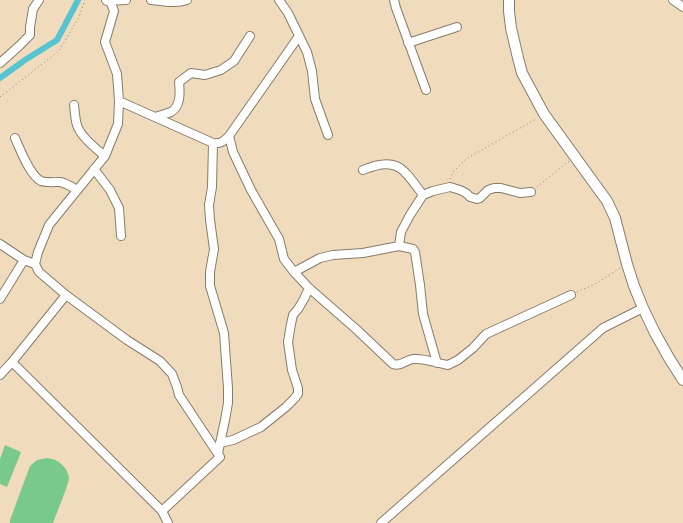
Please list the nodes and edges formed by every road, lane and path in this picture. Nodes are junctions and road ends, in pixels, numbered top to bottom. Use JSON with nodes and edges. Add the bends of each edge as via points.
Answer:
{"nodes":[{"id":1,"x":39,"y":0,"type":"edge"},
{"id":2,"x":85,"y":0,"type":"edge"},
{"id":3,"x":107,"y":0,"type":"edge"},
{"id":4,"x":126,"y":0,"type":"edge"},
{"id":5,"x":151,"y":0,"type":"edge"},
{"id":6,"x":187,"y":0,"type":"edge"},
{"id":7,"x":279,"y":0,"type":"edge"},
{"id":8,"x":394,"y":0,"type":"edge"},
{"id":9,"x":509,"y":0,"type":"edge"},
{"id":10,"x":673,"y":0,"type":"edge"},
{"id":11,"x":683,"y":7,"type":"edge"},
{"id":12,"x":457,"y":27,"type":"dead end"},
{"id":13,"x":250,"y":36,"type":"dead end"},
{"id":14,"x":299,"y":36,"type":"junction"},
{"id":15,"x":408,"y":43,"type":"junction"},
{"id":16,"x":0,"y":63,"type":"edge"},
{"id":17,"x":426,"y":90,"type":"dead end"},
{"id":18,"x":0,"y":97,"type":"edge"},
{"id":19,"x":119,"y":101,"type":"junction"},
{"id":20,"x":74,"y":105,"type":"dead end"},
{"id":21,"x":544,"y":114,"type":"junction"},
{"id":22,"x":155,"y":117,"type":"junction"},
{"id":23,"x":328,"y":134,"type":"dead end"},
{"id":24,"x":229,"y":136,"type":"junction"},
{"id":25,"x":16,"y":138,"type":"dead end"},
{"id":26,"x":213,"y":143,"type":"junction"},
{"id":27,"x":105,"y":156,"type":"junction"},
{"id":28,"x":574,"y":157,"type":"junction"},
{"id":29,"x":94,"y":168,"type":"junction"},
{"id":30,"x":363,"y":170,"type":"dead end"},
{"id":31,"x":450,"y":187,"type":"junction"},
{"id":32,"x":77,"y":190,"type":"junction"},
{"id":33,"x":531,"y":192,"type":"joint"},
{"id":34,"x":423,"y":195,"type":"junction"},
{"id":35,"x":121,"y":236,"type":"dead end"},
{"id":36,"x":0,"y":244,"type":"edge"},
{"id":37,"x":399,"y":246,"type":"junction"},
{"id":38,"x":24,"y":260,"type":"junction"},
{"id":39,"x":35,"y":264,"type":"junction"},
{"id":40,"x":627,"y":264,"type":"junction"},
{"id":41,"x":294,"y":272,"type":"junction"},
{"id":42,"x":309,"y":288,"type":"junction"},
{"id":43,"x":66,"y":295,"type":"junction"},
{"id":44,"x":571,"y":295,"type":"joint"},
{"id":45,"x":0,"y":299,"type":"edge"},
{"id":46,"x":643,"y":308,"type":"junction"},
{"id":47,"x":12,"y":362,"type":"junction"},
{"id":48,"x":437,"y":363,"type":"junction"},
{"id":49,"x":0,"y":375,"type":"edge"},
{"id":50,"x":683,"y":380,"type":"edge"},
{"id":51,"x":220,"y":443,"type":"junction"},
{"id":52,"x":218,"y":453,"type":"junction"},
{"id":53,"x":162,"y":511,"type":"junction"},
{"id":54,"x":168,"y":523,"type":"edge"},
{"id":55,"x":381,"y":523,"type":"edge"}],
"edges":[{"from":1,"to":16,"type":"street","via":[[33,9],[30,35]]},
{"from":2,"to":18,"type":"path","via":[[79,17],[59,51]]},
{"from":3,"to":4,"type":"street"},
{"from":3,"to":19,"type":"street","via":[[114,11],[105,42],[117,74]]},
{"from":5,"to":6,"type":"street"},
{"from":7,"to":14,"type":"street"},
{"from":8,"to":15,"type":"street"},
{"from":9,"to":21,"type":"main road","via":[[509,12],[522,73]]},
{"from":10,"to":11,"type":"street"},
{"from":12,"to":15,"type":"street"},
{"from":13,"to":22,"type":"street","via":[[234,61],[221,70],[205,75],[191,73],[179,82],[177,106],[171,112]]},
{"from":14,"to":23,"type":"street","via":[[312,71],[314,99]]},
{"from":14,"to":24,"type":"street"},
{"from":15,"to":17,"type":"street"},
{"from":19,"to":22,"type":"street"},
{"from":19,"to":27,"type":"street","via":[[118,124]]},
{"from":20,"to":27,"type":"street","via":[[77,126],[82,135]]},
{"from":21,"to":28,"type":"main road"},
{"from":21,"to":31,"type":"path","via":[[466,159],[450,177]]},
{"from":22,"to":26,"type":"street"},
{"from":24,"to":26,"type":"street","via":[[223,142]]},
{"from":24,"to":41,"type":"street","via":[[233,152],[251,190],[279,240],[284,258]]},
{"from":25,"to":32,"type":"street","via":[[28,167],[41,181],[61,182]]},
{"from":26,"to":51,"type":"street","via":[[209,205],[214,249],[210,286],[224,333],[228,388],[228,403]]},
{"from":27,"to":29,"type":"street"},
{"from":28,"to":33,"type":"path"},
{"from":28,"to":40,"type":"main road","via":[[606,201],[615,218]]},
{"from":29,"to":32,"type":"street"},
{"from":29,"to":35,"type":"street","via":[[119,208]]},
{"from":30,"to":34,"type":"street","via":[[384,164],[401,168]]},
{"from":31,"to":33,"type":"street","via":[[477,199],[494,188],[520,193]]},
{"from":31,"to":34,"type":"street"},
{"from":32,"to":39,"type":"street","via":[[49,225]]},
{"from":34,"to":37,"type":"street","via":[[401,232]]},
{"from":36,"to":38,"type":"street"},
{"from":37,"to":41,"type":"street","via":[[320,258]]},
{"from":37,"to":48,"type":"street","via":[[413,249],[415,252],[423,314]]},
{"from":38,"to":39,"type":"street"},
{"from":38,"to":45,"type":"street"},
{"from":39,"to":43,"type":"street","via":[[39,272]]},
{"from":40,"to":44,"type":"path","via":[[597,283]]},
{"from":40,"to":46,"type":"main road"},
{"from":41,"to":42,"type":"street"},
{"from":42,"to":48,"type":"street","via":[[392,364],[398,366],[411,359],[422,358]]},
{"from":42,"to":51,"type":"street","via":[[293,315],[288,342],[298,394],[261,427]]},
{"from":43,"to":47,"type":"street"},
{"from":43,"to":52,"type":"street","via":[[160,361],[172,374],[178,395]]},
{"from":44,"to":48,"type":"street","via":[[486,334],[458,360],[448,365]]},
{"from":46,"to":50,"type":"main road"},
{"from":46,"to":55,"type":"street","via":[[603,328]]},
{"from":47,"to":49,"type":"street"},
{"from":47,"to":53,"type":"street"},
{"from":51,"to":52,"type":"street"},
{"from":52,"to":53,"type":"street","via":[[220,458]]},
{"from":53,"to":54,"type":"street"}]}
